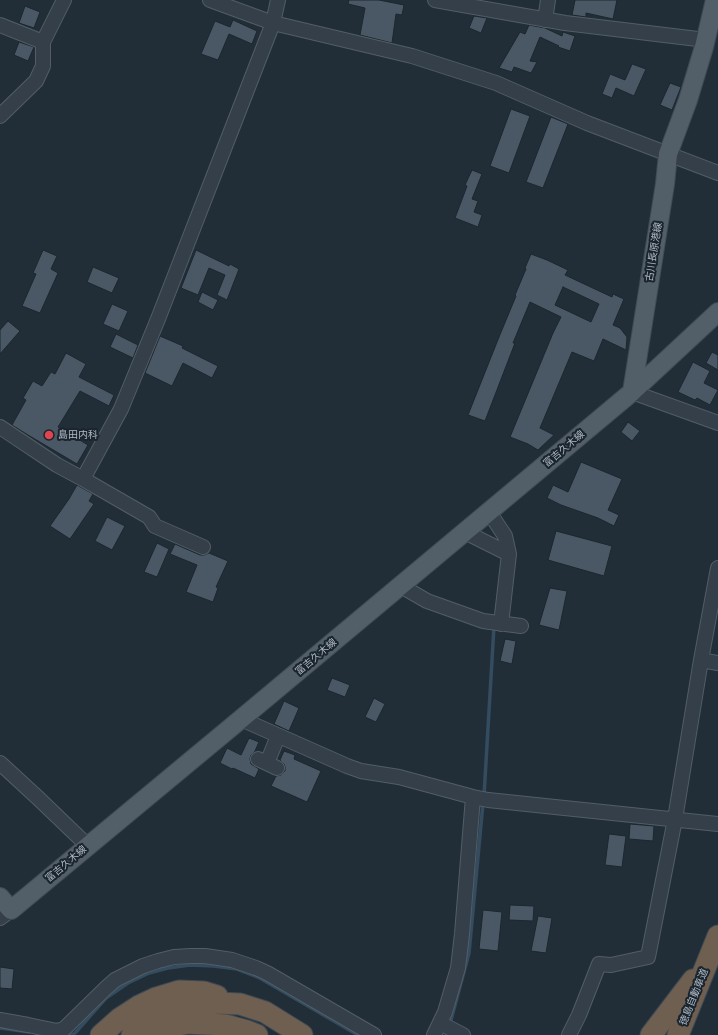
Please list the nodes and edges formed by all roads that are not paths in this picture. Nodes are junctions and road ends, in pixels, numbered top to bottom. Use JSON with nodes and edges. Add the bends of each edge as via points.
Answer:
{"nodes":[{"id":1,"x":64,"y":0,"type":"edge"},
{"id":2,"x":210,"y":0,"type":"edge"},
{"id":3,"x":278,"y":0,"type":"edge"},
{"id":4,"x":435,"y":0,"type":"edge"},
{"id":5,"x":548,"y":0,"type":"edge"},
{"id":6,"x":715,"y":0,"type":"edge"},
{"id":7,"x":485,"y":5,"type":"edge"},
{"id":8,"x":545,"y":20,"type":"junction"},
{"id":9,"x":273,"y":23,"type":"junction"},
{"id":10,"x":0,"y":25,"type":"edge"},
{"id":11,"x":706,"y":40,"type":"junction"},
{"id":12,"x":43,"y":42,"type":"junction"},
{"id":13,"x":0,"y":116,"type":"edge"},
{"id":14,"x":668,"y":154,"type":"junction"},
{"id":15,"x":718,"y":173,"type":"edge"},
{"id":16,"x":718,"y":312,"type":"edge"},
{"id":17,"x":632,"y":392,"type":"junction"},
{"id":18,"x":718,"y":423,"type":"edge"},
{"id":19,"x":1,"y":431,"type":"edge"},
{"id":20,"x":83,"y":479,"type":"junction"},
{"id":21,"x":489,"y":512,"type":"junction"},
{"id":22,"x":465,"y":532,"type":"junction"},
{"id":23,"x":202,"y":547,"type":"dead end"},
{"id":24,"x":509,"y":554,"type":"junction"},
{"id":25,"x":718,"y":568,"type":"edge"},
{"id":26,"x":401,"y":586,"type":"junction"},
{"id":27,"x":501,"y":624,"type":"junction"},
{"id":28,"x":520,"y":626,"type":"dead end"},
{"id":29,"x":701,"y":660,"type":"junction"},
{"id":30,"x":718,"y":663,"type":"edge"},
{"id":31,"x":241,"y":719,"type":"junction"},
{"id":32,"x":278,"y":736,"type":"junction"},
{"id":33,"x":0,"y":763,"type":"edge"},
{"id":34,"x":268,"y":763,"type":"dead end"},
{"id":35,"x":480,"y":799,"type":"junction"},
{"id":36,"x":675,"y":819,"type":"junction"},
{"id":37,"x":718,"y":824,"type":"edge"},
{"id":38,"x":88,"y":846,"type":"junction"},
{"id":39,"x":4,"y":908,"type":"edge"},
{"id":40,"x":718,"y":936,"type":"edge"},
{"id":41,"x":714,"y":960,"type":"edge"},
{"id":42,"x":240,"y":1004,"type":"junction"},
{"id":43,"x":0,"y":1020,"type":"edge"},
{"id":44,"x":447,"y":1030,"type":"edge"},
{"id":45,"x":102,"y":1035,"type":"edge"},
{"id":46,"x":132,"y":1035,"type":"edge"},
{"id":47,"x":153,"y":1035,"type":"edge"},
{"id":48,"x":257,"y":1035,"type":"edge"},
{"id":49,"x":302,"y":1035,"type":"edge"},
{"id":50,"x":374,"y":1035,"type":"edge"},
{"id":51,"x":569,"y":1035,"type":"edge"},
{"id":52,"x":651,"y":1035,"type":"edge"},
{"id":53,"x":678,"y":1035,"type":"edge"},
{"id":54,"x":694,"y":1035,"type":"edge"}],
"edges":[{"from":1,"to":12,"type":"street"},
{"from":2,"to":9,"type":"street"},
{"from":3,"to":9,"type":"street"},
{"from":4,"to":7,"type":"street"},
{"from":5,"to":8,"type":"street"},
{"from":6,"to":11,"type":"main road","name":"古川長原港線"},
{"from":7,"to":8,"type":"street"},
{"from":8,"to":11,"type":"street"},
{"from":9,"to":14,"type":"street","via":[[412,56],[496,83],[587,123]]},
{"from":9,"to":20,"type":"street","via":[[121,410]]},
{"from":10,"to":12,"type":"street"},
{"from":11,"to":14,"type":"main road","name":"古川長原港線"},
{"from":12,"to":13,"type":"street","via":[[43,66],[36,81]]},
{"from":14,"to":15,"type":"street"},
{"from":14,"to":17,"type":"main road","name":"古川長原港線"},
{"from":16,"to":17,"type":"main road"},
{"from":17,"to":18,"type":"street"},
{"from":17,"to":21,"type":"main road","name":"富吉久木線"},
{"from":19,"to":20,"type":"street"},
{"from":20,"to":23,"type":"street","via":[[150,517],[155,526]]},
{"from":21,"to":22,"type":"main road","name":"富吉久木線"},
{"from":21,"to":24,"type":"street","via":[[505,536]]},
{"from":22,"to":24,"type":"street"},
{"from":22,"to":26,"type":"main road","name":"富吉久木線"},
{"from":24,"to":27,"type":"street"},
{"from":25,"to":29,"type":"street"},
{"from":26,"to":27,"type":"street","via":[[426,601],[483,621]]},
{"from":26,"to":31,"type":"main road","name":"富吉久木線"},
{"from":27,"to":28,"type":"street"},
{"from":29,"to":30,"type":"street"},
{"from":29,"to":36,"type":"street"},
{"from":31,"to":32,"type":"street"},
{"from":31,"to":38,"type":"main road","name":"富吉久木線"},
{"from":32,"to":34,"type":"street"},
{"from":32,"to":35,"type":"street","via":[[361,771],[399,777]]},
{"from":33,"to":38,"type":"street"},
{"from":35,"to":36,"type":"street"},
{"from":35,"to":44,"type":"street","via":[[458,968],[445,1012]]},
{"from":36,"to":37,"type":"street"},
{"from":36,"to":51,"type":"street","via":[[648,957],[599,964]]},
{"from":38,"to":39,"type":"main road","name":"富吉久木線"},
{"from":40,"to":41,"type":"highway","name":"徳島自動車道"},
{"from":41,"to":52,"type":"highway"},
{"from":41,"to":53,"type":"highway","name":"徳島自動車道"},
{"from":41,"to":54,"type":"highway"},
{"from":42,"to":45,"type":"highway","via":[[204,992],[179,991],[139,1006],[119,1019]]},
{"from":42,"to":46,"type":"highway","via":[[218,1003],[182,1008],[150,1021]]},
{"from":42,"to":49,"type":"highway","via":[[265,1012]]},
{"from":43,"to":50,"type":"street","via":[[57,1031],[64,1030],[115,980],[158,961],[205,956],[232,960],[261,970]]},
{"from":47,"to":48,"type":"highway","via":[[187,1023],[225,1025]]}]}
